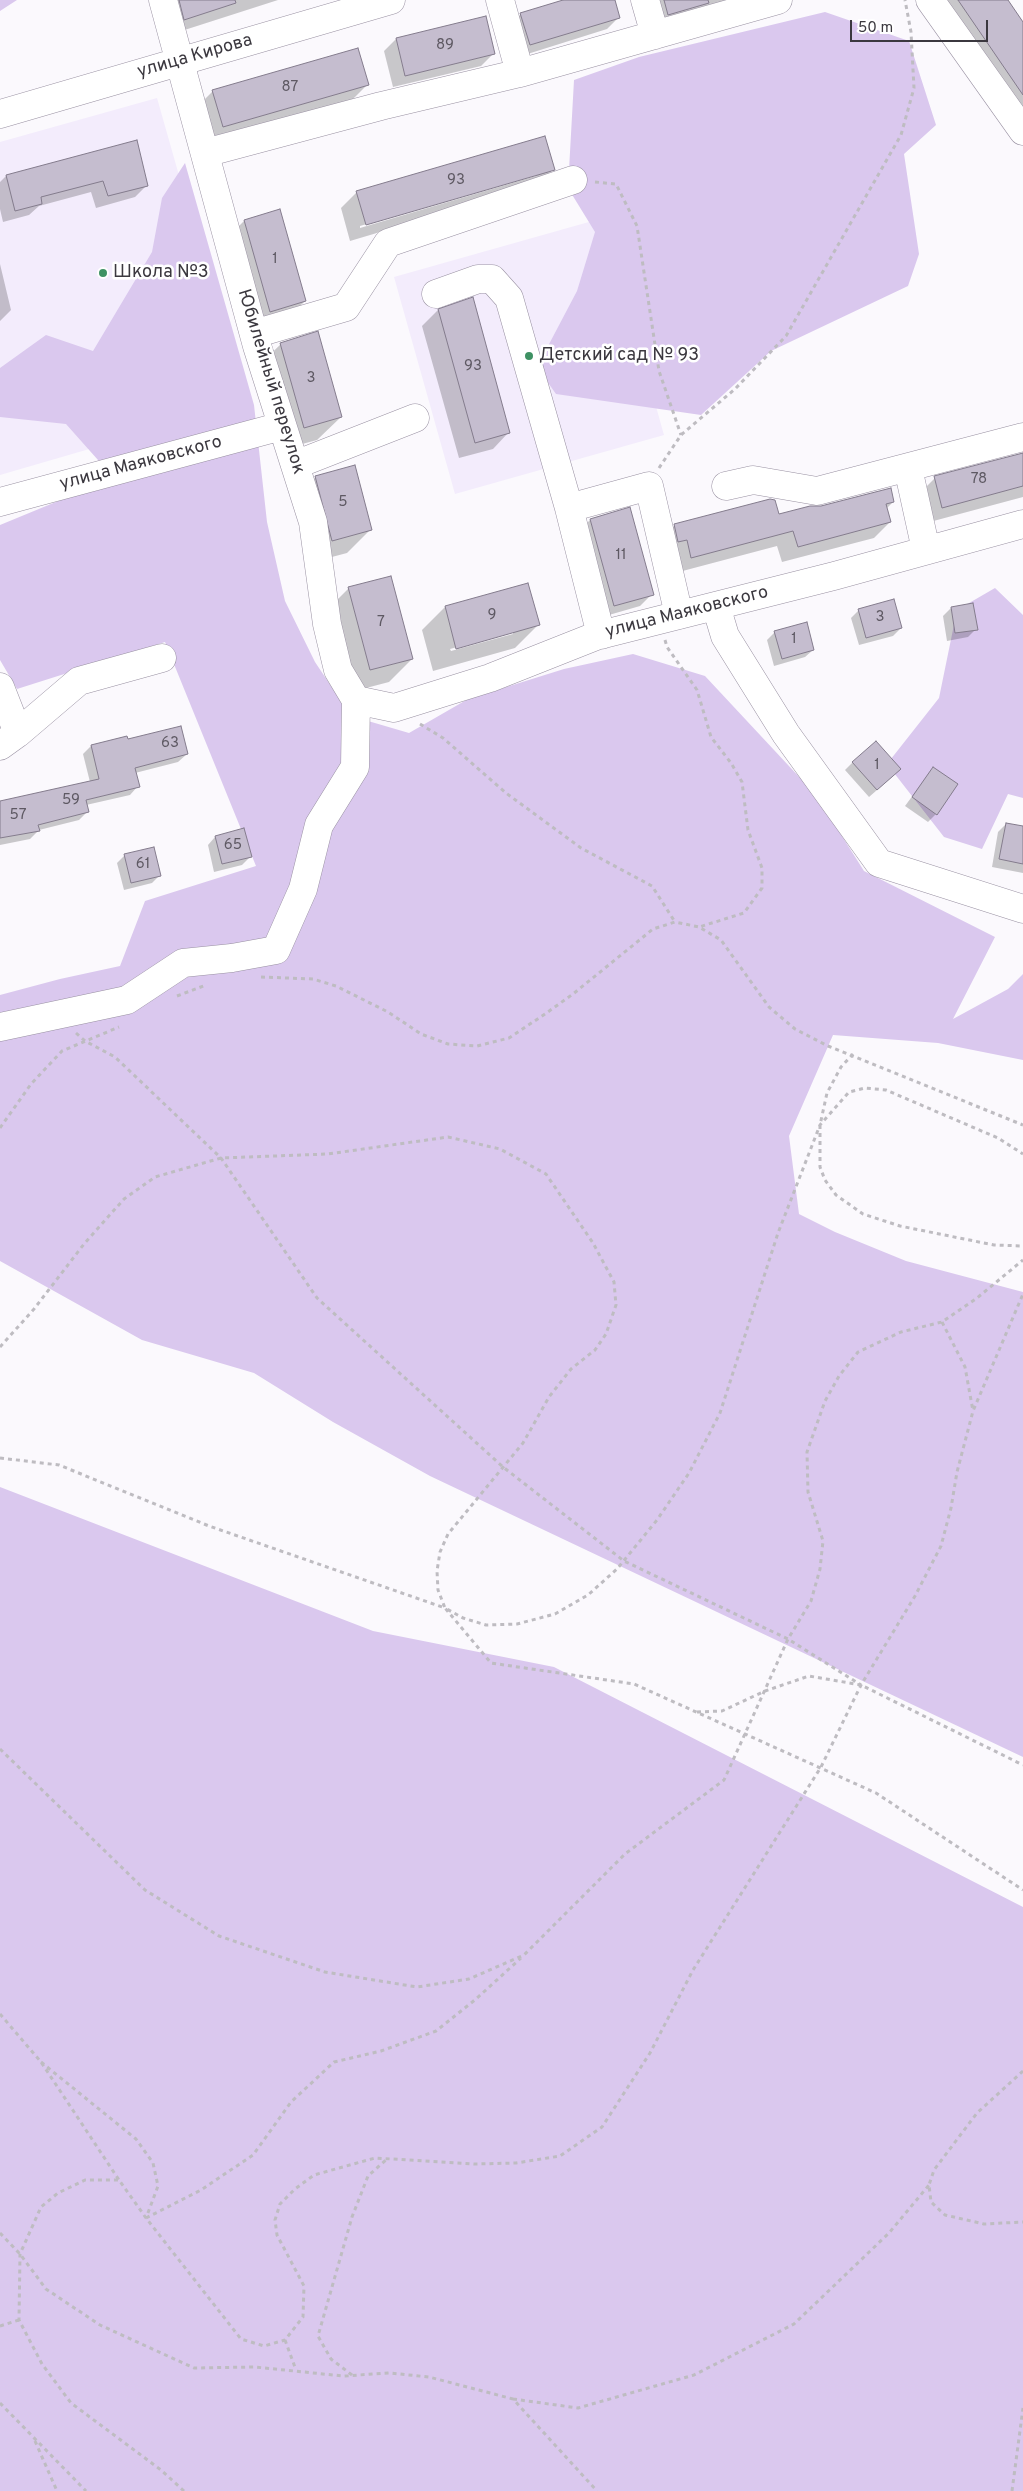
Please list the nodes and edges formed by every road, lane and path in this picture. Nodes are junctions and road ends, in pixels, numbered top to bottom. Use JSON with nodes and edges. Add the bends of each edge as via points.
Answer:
{"nodes":[{"id":1,"x":163,"y":0,"type":"edge"},
{"id":2,"x":500,"y":0,"type":"edge"},
{"id":3,"x":646,"y":0,"type":"edge"},
{"id":4,"x":778,"y":0,"type":"edge"},
{"id":5,"x":905,"y":0,"type":"edge"},
{"id":6,"x":930,"y":0,"type":"edge"},
{"id":7,"x":378,"y":2,"type":"edge"},
{"id":8,"x":655,"y":35,"type":"junction"},
{"id":9,"x":180,"y":62,"type":"junction"},
{"id":10,"x":520,"y":73,"type":"junction"},
{"id":11,"x":0,"y":114,"type":"edge"},
{"id":12,"x":1023,"y":131,"type":"edge"},
{"id":13,"x":205,"y":152,"type":"junction"},
{"id":14,"x":573,"y":180,"type":"joint"},
{"id":15,"x":436,"y":294,"type":"dead end"},
{"id":16,"x":254,"y":334,"type":"junction"},
{"id":17,"x":415,"y":418,"type":"dead end"},
{"id":18,"x":282,"y":426,"type":"junction"},
{"id":19,"x":681,"y":434,"type":"junction"},
{"id":20,"x":1023,"y":437,"type":"edge"},
{"id":21,"x":295,"y":465,"type":"junction"},
{"id":22,"x":908,"y":468,"type":"junction"},
{"id":23,"x":649,"y":486,"type":"junction"},
{"id":24,"x":726,"y":486,"type":"dead end"},
{"id":25,"x":0,"y":502,"type":"edge"},
{"id":26,"x":569,"y":508,"type":"junction"},
{"id":27,"x":1023,"y":524,"type":"edge"},
{"id":28,"x":926,"y":550,"type":"junction"},
{"id":29,"x":716,"y":606,"type":"junction"},
{"id":30,"x":669,"y":618,"type":"junction"},
{"id":31,"x":602,"y":635,"type":"junction"},
{"id":32,"x":162,"y":658,"type":"dead end"},
{"id":33,"x":0,"y":687,"type":"edge"},
{"id":34,"x":356,"y":700,"type":"junction"},
{"id":35,"x":394,"y":708,"type":"junction"},
{"id":36,"x":9,"y":739,"type":"edge"},
{"id":37,"x":1023,"y":908,"type":"edge"},
{"id":38,"x":675,"y":922,"type":"junction"},
{"id":39,"x":699,"y":927,"type":"junction"},
{"id":40,"x":252,"y":977,"type":"dead end"},
{"id":41,"x":210,"y":983,"type":"dead end"},
{"id":42,"x":176,"y":996,"type":"dead end"},
{"id":43,"x":120,"y":1026,"type":"dead end"},
{"id":44,"x":0,"y":1027,"type":"edge"},
{"id":45,"x":73,"y":1030,"type":"dead end"},
{"id":46,"x":85,"y":1041,"type":"junction"},
{"id":47,"x":853,"y":1054,"type":"junction"},
{"id":48,"x":820,"y":1125,"type":"junction"},
{"id":49,"x":1023,"y":1125,"type":"edge"},
{"id":50,"x":0,"y":1128,"type":"edge"},
{"id":51,"x":1023,"y":1154,"type":"edge"},
{"id":52,"x":221,"y":1158,"type":"junction"},
{"id":53,"x":1023,"y":1246,"type":"edge"},
{"id":54,"x":1023,"y":1260,"type":"edge"},
{"id":55,"x":1023,"y":1294,"type":"edge"},
{"id":56,"x":942,"y":1322,"type":"junction"},
{"id":57,"x":0,"y":1347,"type":"edge"},
{"id":58,"x":973,"y":1411,"type":"junction"},
{"id":59,"x":0,"y":1458,"type":"edge"},
{"id":60,"x":504,"y":1467,"type":"junction"},
{"id":61,"x":624,"y":1561,"type":"junction"},
{"id":62,"x":445,"y":1608,"type":"junction"},
{"id":63,"x":788,"y":1639,"type":"junction"},
{"id":64,"x":861,"y":1685,"type":"junction"},
{"id":65,"x":765,"y":1690,"type":"junction"},
{"id":66,"x":697,"y":1712,"type":"junction"},
{"id":67,"x":745,"y":1734,"type":"junction"},
{"id":68,"x":0,"y":1749,"type":"edge"},
{"id":69,"x":1023,"y":1765,"type":"edge"},
{"id":70,"x":821,"y":1768,"type":"junction"},
{"id":71,"x":1023,"y":1890,"type":"edge"},
{"id":72,"x":524,"y":1955,"type":"junction"},
{"id":73,"x":0,"y":2014,"type":"edge"},
{"id":74,"x":41,"y":2062,"type":"junction"},
{"id":75,"x":1023,"y":2071,"type":"edge"},
{"id":76,"x":387,"y":2159,"type":"junction"},
{"id":77,"x":119,"y":2180,"type":"junction"},
{"id":78,"x":929,"y":2185,"type":"junction"},
{"id":79,"x":146,"y":2218,"type":"junction"},
{"id":80,"x":1023,"y":2222,"type":"edge"},
{"id":81,"x":0,"y":2234,"type":"edge"},
{"id":82,"x":20,"y":2254,"type":"junction"},
{"id":83,"x":19,"y":2320,"type":"junction"},
{"id":84,"x":0,"y":2326,"type":"edge"},
{"id":85,"x":285,"y":2340,"type":"junction"},
{"id":86,"x":296,"y":2370,"type":"junction"},
{"id":87,"x":352,"y":2375,"type":"junction"},
{"id":88,"x":512,"y":2399,"type":"junction"},
{"id":89,"x":0,"y":2403,"type":"edge"},
{"id":90,"x":1023,"y":2408,"type":"edge"},
{"id":91,"x":34,"y":2438,"type":"junction"},
{"id":92,"x":57,"y":2491,"type":"edge"},
{"id":93,"x":86,"y":2491,"type":"edge"},
{"id":94,"x":184,"y":2491,"type":"edge"},
{"id":95,"x":597,"y":2491,"type":"edge"},
{"id":96,"x":1012,"y":2491,"type":"edge"}],
"edges":[{"from":1,"to":9,"type":"street","name":"Юбилейный переулок"},
{"from":2,"to":10,"type":"street"},
{"from":3,"to":8,"type":"street"},
{"from":4,"to":8,"type":"street"},
{"from":5,"to":19,"type":"path","via":[[911,32],[914,88],[902,135],[786,336],[735,389]]},
{"from":6,"to":12,"type":"street"},
{"from":7,"to":9,"type":"street","name":"улица Кирова"},
{"from":8,"to":10,"type":"street"},
{"from":9,"to":11,"type":"street","name":"улица Кирова"},
{"from":9,"to":13,"type":"street","name":"Юбилейный переулок"},
{"from":10,"to":13,"type":"street"},
{"from":13,"to":16,"type":"street","name":"Юбилейный переулок"},
{"from":14,"to":16,"type":"street","via":[[388,243],[346,307]]},
{"from":14,"to":19,"type":"path","via":[[616,184],[638,226],[659,371]]},
{"from":15,"to":26,"type":"street","via":[[478,279],[492,279],[509,298]]},
{"from":16,"to":18,"type":"street","name":"Юбилейный переулок"},
{"from":17,"to":21,"type":"street"},
{"from":18,"to":21,"type":"street","name":"Юбилейный переулок"},
{"from":18,"to":25,"type":"street","name":"улица Маяковского"},
{"from":19,"to":23,"type":"path"},
{"from":20,"to":22,"type":"street"},
{"from":21,"to":34,"type":"street","name":"Юбилейный переулок","via":[[313,522],[327,624],[338,670]]},
{"from":22,"to":24,"type":"street","via":[[817,491],[753,480]]},
{"from":22,"to":28,"type":"street"},
{"from":23,"to":26,"type":"street"},
{"from":23,"to":30,"type":"street"},
{"from":26,"to":31,"type":"street"},
{"from":27,"to":28,"type":"street","name":"улица Маяковского"},
{"from":28,"to":29,"type":"street","name":"улица Маяковского"},
{"from":29,"to":30,"type":"street","name":"улица Маяковского"},
{"from":29,"to":37,"type":"street","via":[[724,636],[786,734],[879,863]]},
{"from":30,"to":31,"type":"street","name":"улица Маяковского"},
{"from":30,"to":39,"type":"path","via":[[667,646],[697,690],[711,737],[742,782],[748,830],[762,868],[762,888],[744,913]]},
{"from":31,"to":35,"type":"street","name":"улица Маяковского","via":[[490,678]]},
{"from":32,"to":36,"type":"street","via":[[79,681]]},
{"from":33,"to":36,"type":"street"},
{"from":34,"to":35,"type":"street","name":"улица Маяковского"},
{"from":34,"to":44,"type":"street","via":[[355,767],[319,825],[303,889],[276,950],[184,963],[127,1000]]},
{"from":35,"to":38,"type":"path","via":[[443,738],[506,793],[581,848],[652,886]]},
{"from":38,"to":39,"type":"path"},
{"from":38,"to":40,"type":"path","via":[[653,929],[573,994],[509,1038],[476,1046],[448,1044],[421,1034],[388,1012],[313,979]]},
{"from":39,"to":47,"type":"path","via":[[721,940],[769,1006],[795,1028],[828,1046]]},
{"from":41,"to":42,"type":"path"},
{"from":43,"to":46,"type":"path"},
{"from":45,"to":46,"type":"path"},
{"from":46,"to":50,"type":"path","via":[[62,1051],[48,1064]]},
{"from":46,"to":52,"type":"path","via":[[115,1057]]},
{"from":47,"to":48,"type":"path","via":[[841,1067],[827,1093]]},
{"from":47,"to":49,"type":"path"},
{"from":48,"to":51,"type":"path","via":[[849,1092],[865,1088],[886,1090],[998,1138]]},
{"from":48,"to":53,"type":"path","via":[[820,1166],[825,1180],[836,1195],[863,1214],[952,1238]]},
{"from":48,"to":61,"type":"path","via":[[778,1233],[720,1413],[689,1473]]},
{"from":52,"to":57,"type":"path","via":[[155,1177],[124,1199]]},
{"from":52,"to":60,"type":"path","via":[[318,1298]]},
{"from":52,"to":60,"type":"path","via":[[328,1154],[448,1138],[500,1149],[546,1174],[594,1243],[614,1282],[616,1305],[601,1342],[571,1369],[548,1398],[523,1443]]},
{"from":54,"to":56,"type":"path"},
{"from":55,"to":58,"type":"path"},
{"from":56,"to":58,"type":"path","via":[[965,1366]]},
{"from":56,"to":63,"type":"path","via":[[901,1332],[858,1352],[825,1401],[807,1452],[808,1492],[824,1541],[820,1569],[811,1601]]},
{"from":58,"to":64,"type":"path","via":[[941,1546]]},
{"from":59,"to":62,"type":"path","via":[[59,1465],[209,1526]]},
{"from":60,"to":61,"type":"path"},
{"from":60,"to":62,"type":"path","via":[[448,1534],[440,1552],[438,1590]]},
{"from":61,"to":62,"type":"path","via":[[588,1595],[555,1614],[517,1624],[486,1625]]},
{"from":61,"to":63,"type":"path"},
{"from":62,"to":66,"type":"path","via":[[491,1663],[634,1684]]},
{"from":63,"to":64,"type":"path"},
{"from":63,"to":65,"type":"path"},
{"from":64,"to":65,"type":"path","via":[[810,1676]]},
{"from":64,"to":69,"type":"path"},
{"from":64,"to":70,"type":"path"},
{"from":65,"to":66,"type":"path","via":[[722,1711]]},
{"from":65,"to":67,"type":"path"},
{"from":66,"to":67,"type":"path"},
{"from":67,"to":70,"type":"path"},
{"from":67,"to":72,"type":"path","via":[[724,1780],[626,1854]]},
{"from":68,"to":72,"type":"path","via":[[145,1890],[219,1936],[325,1972],[417,1987],[469,1979]]},
{"from":70,"to":71,"type":"path","via":[[876,1793]]},
{"from":70,"to":76,"type":"path","via":[[693,1970],[650,2053],[602,2127],[560,2156],[525,2162],[475,2164]]},
{"from":72,"to":79,"type":"path","via":[[436,2030],[381,2051],[334,2062],[292,2102],[253,2154],[201,2190]]},
{"from":73,"to":74,"type":"path"},
{"from":74,"to":77,"type":"path"},
{"from":74,"to":79,"type":"path","via":[[136,2139],[153,2163],[158,2186]]},
{"from":75,"to":78,"type":"path","via":[[977,2113],[934,2170]]},
{"from":76,"to":85,"type":"path","via":[[375,2158],[314,2175],[280,2204],[275,2220],[276,2235],[304,2286],[303,2318]]},
{"from":76,"to":87,"type":"path","via":[[368,2176],[318,2336],[331,2359]]},
{"from":77,"to":79,"type":"path"},
{"from":77,"to":82,"type":"path","via":[[85,2180],[58,2193],[41,2207]]},
{"from":78,"to":80,"type":"path","via":[[931,2202],[945,2215],[984,2224]]},
{"from":78,"to":88,"type":"path","via":[[889,2233],[794,2324],[694,2375],[578,2408]]},
{"from":79,"to":85,"type":"path","via":[[241,2339],[264,2346]]},
{"from":81,"to":82,"type":"path"},
{"from":82,"to":83,"type":"path"},
{"from":82,"to":86,"type":"path","via":[[46,2289],[100,2325],[194,2368],[255,2366]]},
{"from":83,"to":84,"type":"path"},
{"from":83,"to":94,"type":"path","via":[[42,2364],[71,2403]]},
{"from":85,"to":86,"type":"path"},
{"from":86,"to":87,"type":"path"},
{"from":87,"to":88,"type":"path","via":[[390,2373],[429,2377]]},
{"from":88,"to":95,"type":"path"},
{"from":89,"to":91,"type":"path"},
{"from":90,"to":96,"type":"path"},
{"from":91,"to":92,"type":"path"},
{"from":91,"to":93,"type":"path"}]}
